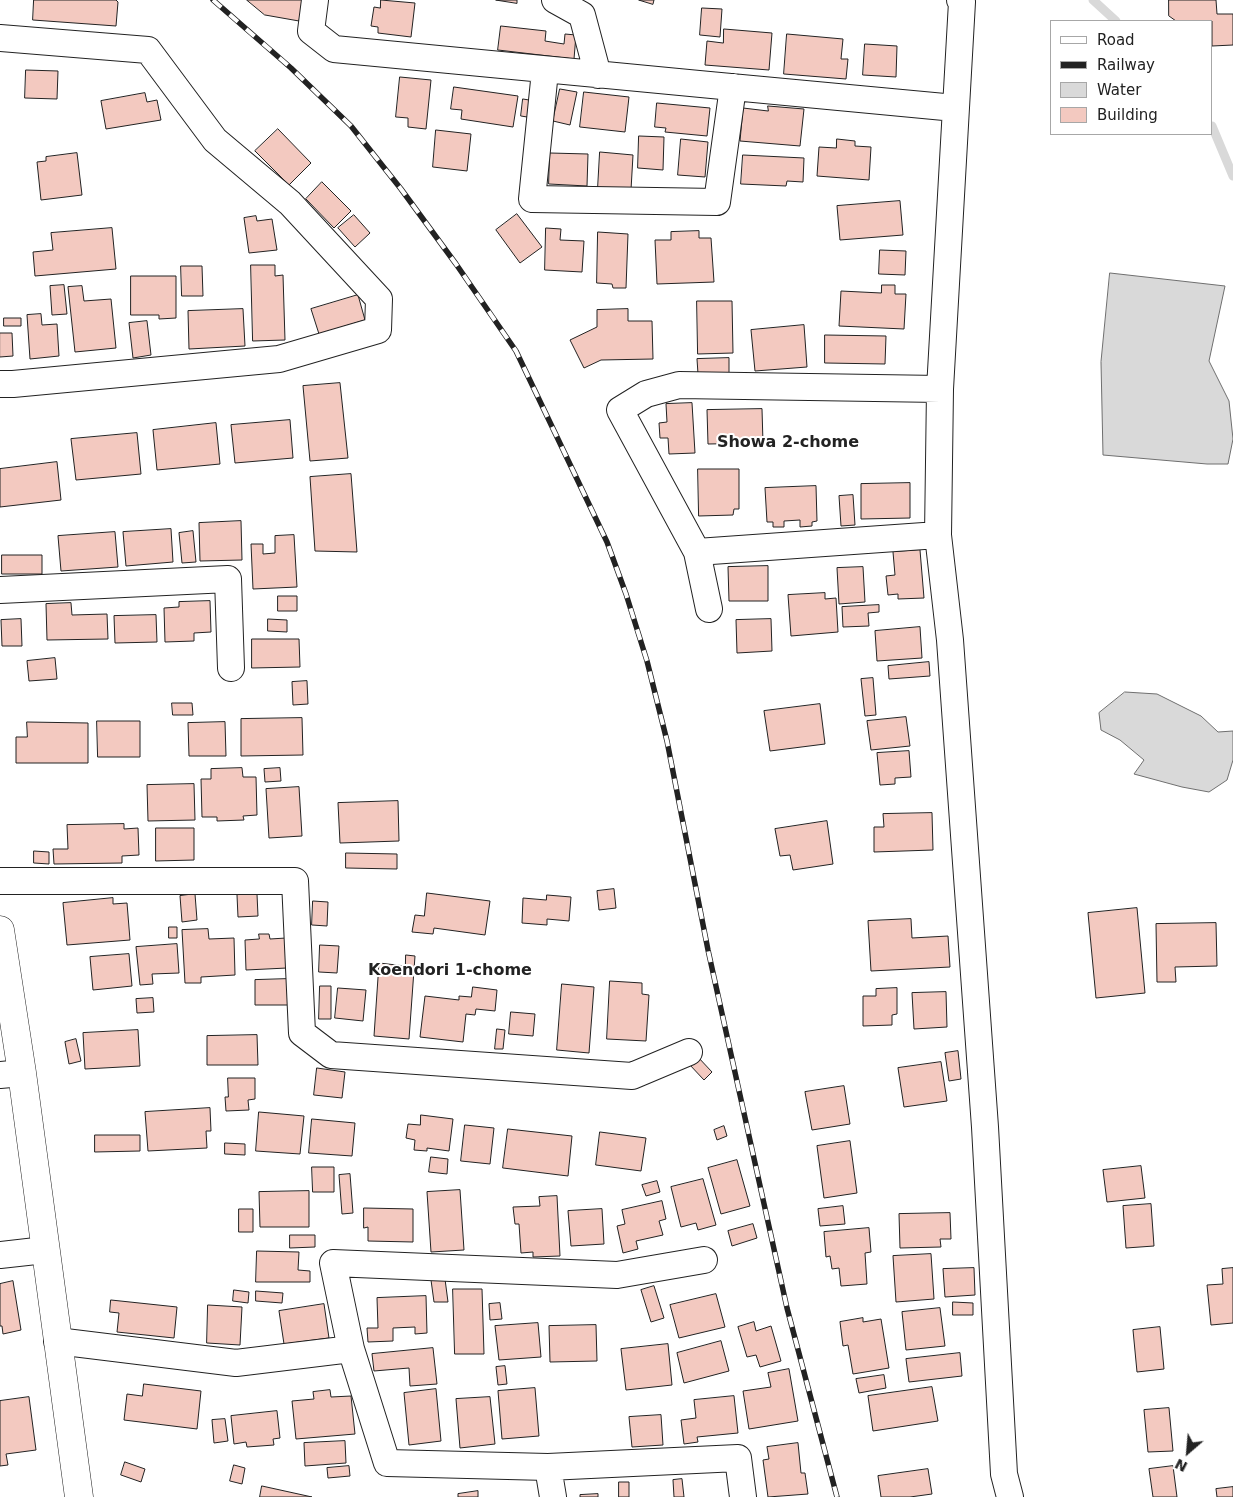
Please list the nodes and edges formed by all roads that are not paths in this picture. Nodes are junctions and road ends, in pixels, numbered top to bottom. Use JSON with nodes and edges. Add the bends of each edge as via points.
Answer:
{"nodes":[{"id":1,"x":315,"y":0,"type":"edge"},
{"id":2,"x":554,"y":0,"type":"edge"},
{"id":3,"x":960,"y":0,"type":"edge"},
{"id":4,"x":0,"y":38,"type":"edge"},
{"id":5,"x":545,"y":71,"type":"junction"},
{"id":6,"x":598,"y":76,"type":"junction"},
{"id":7,"x":733,"y":87,"type":"junction"},
{"id":8,"x":955,"y":108,"type":"junction"},
{"id":9,"x":0,"y":384,"type":"edge"},
{"id":10,"x":940,"y":389,"type":"junction"},
{"id":11,"x":938,"y":535,"type":"junction"},
{"id":12,"x":697,"y":552,"type":"junction"},
{"id":13,"x":0,"y":590,"type":"edge"},
{"id":14,"x":709,"y":609,"type":"dead end"},
{"id":15,"x":231,"y":668,"type":"dead end"},
{"id":16,"x":0,"y":881,"type":"edge"},
{"id":17,"x":0,"y":930,"type":"edge"},
{"id":18,"x":689,"y":1052,"type":"dead end"},
{"id":19,"x":11,"y":1074,"type":"edge"},
{"id":20,"x":44,"y":1250,"type":"junction"},
{"id":21,"x":0,"y":1255,"type":"edge"},
{"id":22,"x":704,"y":1260,"type":"dead end"},
{"id":23,"x":57,"y":1341,"type":"junction"},
{"id":24,"x":351,"y":1349,"type":"junction"},
{"id":25,"x":548,"y":1467,"type":"junction"},
{"id":26,"x":79,"y":1497,"type":"edge"},
{"id":27,"x":553,"y":1497,"type":"edge"},
{"id":28,"x":743,"y":1497,"type":"edge"},
{"id":29,"x":1010,"y":1497,"type":"edge"}],
"edges":[{"from":1,"to":5,"type":"street","via":[[311,32],[334,49]]},
{"from":2,"to":6,"type":"street","via":[[582,14]]},
{"from":3,"to":8,"type":"street"},
{"from":4,"to":9,"type":"street","via":[[148,50],[215,140],[290,202],[379,299],[378,330],[279,359]]},
{"from":5,"to":6,"type":"street"},
{"from":5,"to":7,"type":"street","via":[[532,199],[716,202]]},
{"from":6,"to":7,"type":"street"},
{"from":7,"to":8,"type":"street"},
{"from":8,"to":10,"type":"street"},
{"from":10,"to":11,"type":"street"},
{"from":10,"to":12,"type":"street","via":[[679,385],[646,394],[620,410]]},
{"from":11,"to":12,"type":"street"},
{"from":11,"to":29,"type":"street","via":[[950,640],[985,1117],[1004,1474]]},
{"from":12,"to":14,"type":"street"},
{"from":13,"to":15,"type":"street","via":[[228,580]]},
{"from":16,"to":18,"type":"street","via":[[295,881],[302,1033],[331,1055],[632,1076]]},
{"from":17,"to":19,"type":"street"},
{"from":19,"to":20,"type":"street"},
{"from":20,"to":21,"type":"street"},
{"from":20,"to":23,"type":"street"},
{"from":22,"to":24,"type":"street","via":[[617,1275],[333,1263]]},
{"from":23,"to":24,"type":"street","via":[[236,1363]]},
{"from":23,"to":26,"type":"street"},
{"from":24,"to":25,"type":"street","via":[[387,1463]]},
{"from":25,"to":27,"type":"street"},
{"from":25,"to":28,"type":"street","via":[[738,1458]]}]}
